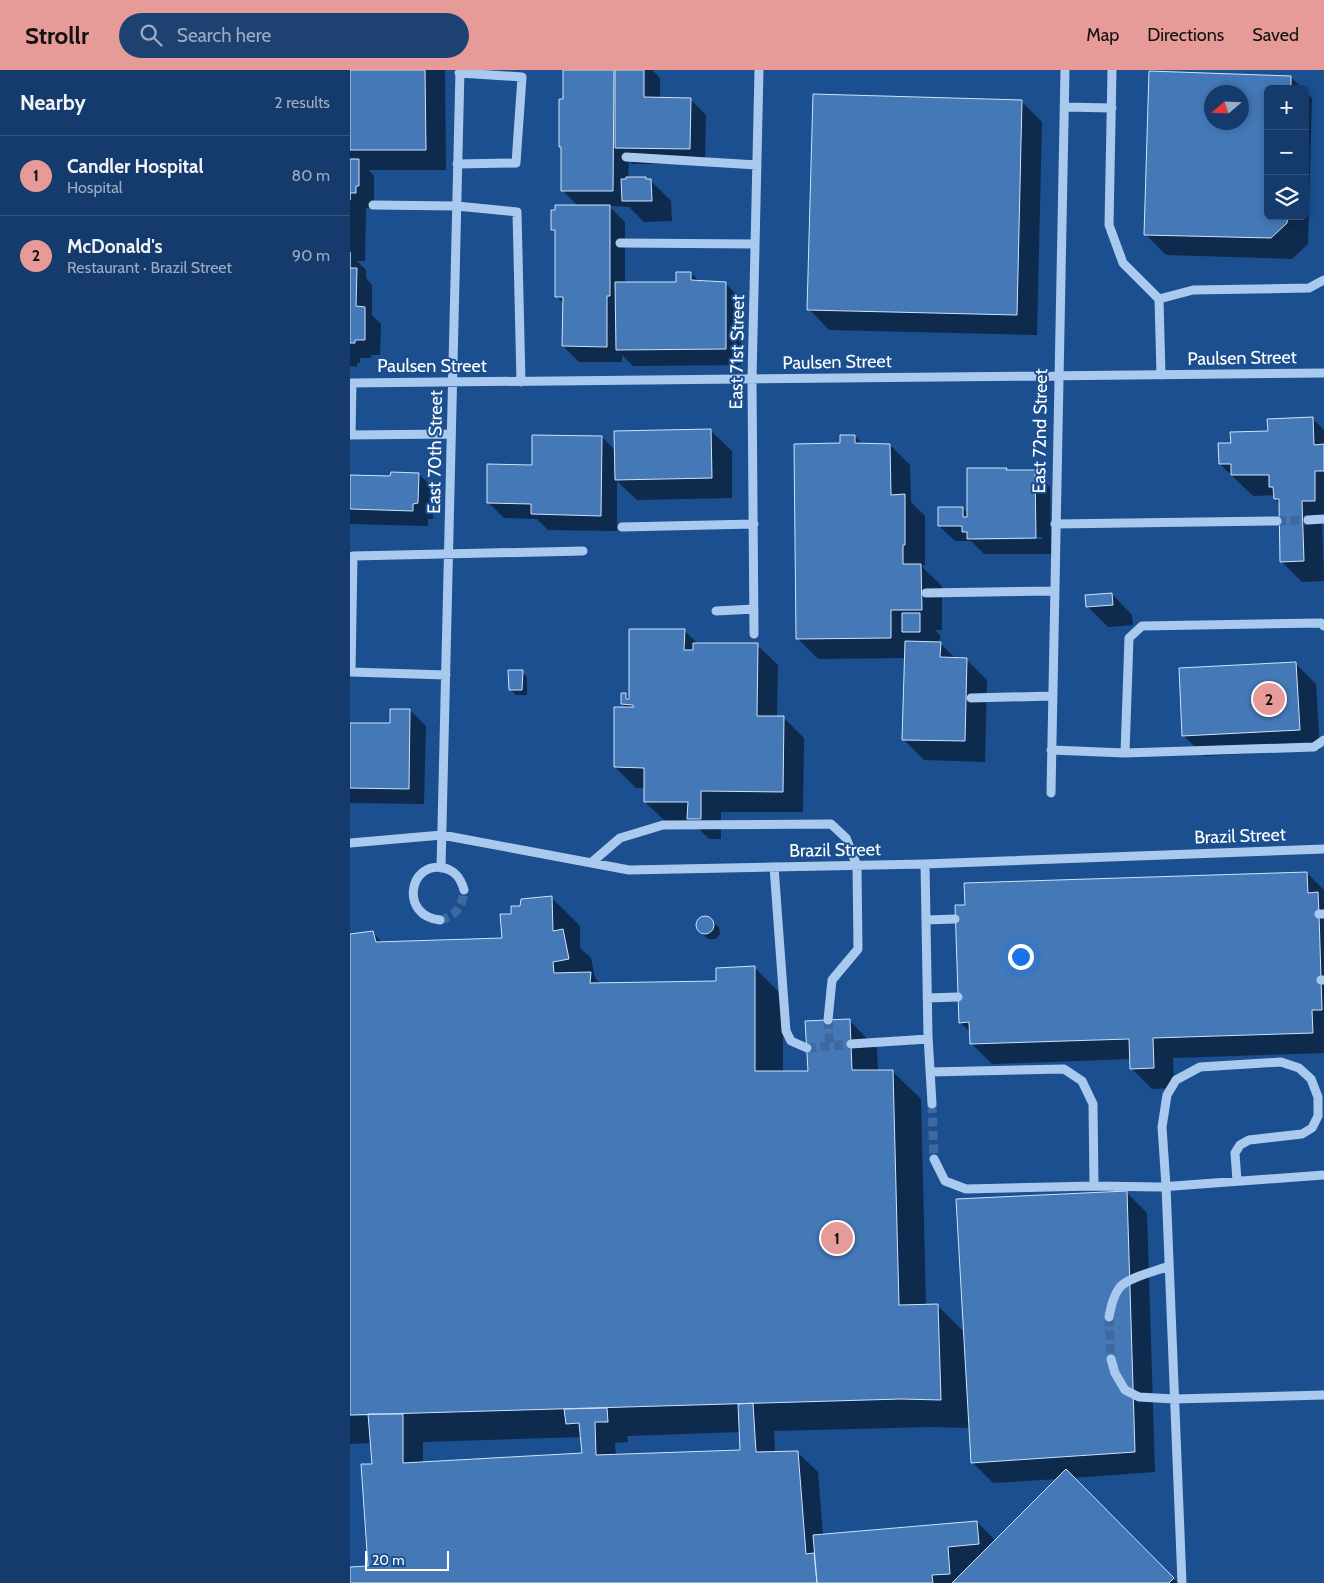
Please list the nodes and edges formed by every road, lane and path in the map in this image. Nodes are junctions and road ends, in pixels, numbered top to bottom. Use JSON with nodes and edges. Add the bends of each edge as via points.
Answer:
{"nodes":[{"id":1,"x":759,"y":70,"type":"edge"},
{"id":2,"x":1065,"y":70,"type":"edge"},
{"id":3,"x":1112,"y":70,"type":"edge"},
{"id":4,"x":460,"y":72,"type":"edge"},
{"id":5,"x":1064,"y":107,"type":"junction"},
{"id":6,"x":1112,"y":108,"type":"junction"},
{"id":7,"x":626,"y":157,"type":"dead end"},
{"id":8,"x":458,"y":164,"type":"junction"},
{"id":9,"x":757,"y":165,"type":"junction"},
{"id":10,"x":373,"y":205,"type":"dead end"},
{"id":11,"x":457,"y":206,"type":"junction"},
{"id":12,"x":620,"y":242,"type":"dead end"},
{"id":13,"x":755,"y":244,"type":"junction"},
{"id":14,"x":1324,"y":280,"type":"edge"},
{"id":15,"x":1159,"y":299,"type":"junction"},
{"id":16,"x":1324,"y":373,"type":"edge"},
{"id":17,"x":1161,"y":375,"type":"junction"},
{"id":18,"x":1058,"y":376,"type":"junction"},
{"id":19,"x":752,"y":379,"type":"junction"},
{"id":20,"x":452,"y":382,"type":"junction"},
{"id":21,"x":521,"y":382,"type":"junction"},
{"id":22,"x":351,"y":383,"type":"edge"},
{"id":23,"x":451,"y":434,"type":"junction"},
{"id":24,"x":351,"y":435,"type":"edge"},
{"id":25,"x":1324,"y":519,"type":"edge"},
{"id":26,"x":1308,"y":520,"type":"tunnel mouth"},
{"id":27,"x":1277,"y":521,"type":"tunnel mouth"},
{"id":28,"x":754,"y":524,"type":"junction"},
{"id":29,"x":1055,"y":524,"type":"junction"},
{"id":30,"x":622,"y":527,"type":"dead end"},
{"id":31,"x":583,"y":551,"type":"dead end"},
{"id":32,"x":448,"y":553,"type":"junction"},
{"id":33,"x":1054,"y":590,"type":"junction"},
{"id":34,"x":926,"y":593,"type":"dead end"},
{"id":35,"x":754,"y":609,"type":"junction"},
{"id":36,"x":716,"y":611,"type":"dead end"},
{"id":37,"x":1324,"y":626,"type":"edge"},
{"id":38,"x":754,"y":634,"type":"dead end"},
{"id":39,"x":446,"y":675,"type":"junction"},
{"id":40,"x":1052,"y":696,"type":"junction"},
{"id":41,"x":972,"y":698,"type":"dead end"},
{"id":42,"x":1324,"y":740,"type":"edge"},
{"id":43,"x":1052,"y":750,"type":"junction"},
{"id":44,"x":1125,"y":753,"type":"junction"},
{"id":45,"x":1051,"y":794,"type":"dead end"},
{"id":46,"x":442,"y":835,"type":"junction"},
{"id":47,"x":350,"y":843,"type":"edge"},
{"id":48,"x":1324,"y":850,"type":"edge"},
{"id":49,"x":591,"y":864,"type":"junction"},
{"id":50,"x":925,"y":864,"type":"junction"},
{"id":51,"x":857,"y":866,"type":"junction"},
{"id":52,"x":774,"y":867,"type":"junction"},
{"id":53,"x":441,"y":868,"type":"junction"},
{"id":54,"x":464,"y":890,"type":"dead end"},
{"id":55,"x":440,"y":920,"type":"dead end"},
{"id":56,"x":926,"y":920,"type":"junction"},
{"id":57,"x":955,"y":920,"type":"dead end"},
{"id":58,"x":958,"y":997,"type":"dead end"},
{"id":59,"x":927,"y":998,"type":"junction"},
{"id":60,"x":828,"y":1020,"type":"tunnel mouth"},
{"id":61,"x":928,"y":1039,"type":"junction"},
{"id":62,"x":851,"y":1044,"type":"tunnel mouth"},
{"id":63,"x":807,"y":1048,"type":"tunnel mouth"},
{"id":64,"x":930,"y":1072,"type":"junction"},
{"id":65,"x":932,"y":1104,"type":"tunnel mouth"},
{"id":66,"x":934,"y":1159,"type":"tunnel mouth"},
{"id":67,"x":1324,"y":1175,"type":"edge"},
{"id":68,"x":1236,"y":1181,"type":"junction"},
{"id":69,"x":1094,"y":1186,"type":"junction"},
{"id":70,"x":1166,"y":1186,"type":"junction"},
{"id":71,"x":1169,"y":1266,"type":"junction"},
{"id":72,"x":1108,"y":1317,"type":"tunnel mouth"},
{"id":73,"x":1111,"y":1359,"type":"tunnel mouth"},
{"id":74,"x":1324,"y":1395,"type":"edge"},
{"id":75,"x":1174,"y":1400,"type":"junction"},
{"id":76,"x":1182,"y":1583,"type":"edge"}],
"edges":[{"from":1,"to":9,"type":"street","name":"East 71st Street"},
{"from":2,"to":5,"type":"street","name":"East 72nd Street"},
{"from":3,"to":6,"type":"street"},
{"from":4,"to":8,"type":"street","name":"East 70th Street"},
{"from":4,"to":8,"type":"street","via":[[522,77],[516,163]]},
{"from":5,"to":6,"type":"street"},
{"from":5,"to":18,"type":"street","name":"East 72nd Street"},
{"from":6,"to":15,"type":"street","via":[[1109,226],[1123,264]]},
{"from":7,"to":9,"type":"street"},
{"from":8,"to":11,"type":"street","name":"East 70th Street"},
{"from":9,"to":13,"type":"street","name":"East 71st Street"},
{"from":10,"to":11,"type":"street"},
{"from":11,"to":20,"type":"street","name":"East 70th Street"},
{"from":11,"to":21,"type":"street","via":[[517,212]]},
{"from":12,"to":13,"type":"street"},
{"from":13,"to":19,"type":"street","name":"East 71st Street"},
{"from":14,"to":15,"type":"street","via":[[1309,288],[1193,290]]},
{"from":15,"to":17,"type":"street"},
{"from":16,"to":17,"type":"street","name":"Paulsen Street"},
{"from":17,"to":18,"type":"street","name":"Paulsen Street"},
{"from":18,"to":19,"type":"street","name":"Paulsen Street"},
{"from":18,"to":29,"type":"street","name":"East 72nd Street"},
{"from":19,"to":21,"type":"street","name":"Paulsen Street"},
{"from":19,"to":28,"type":"street","name":"East 71st Street"},
{"from":20,"to":21,"type":"street","name":"Paulsen Street"},
{"from":20,"to":22,"type":"street","name":"Paulsen Street"},
{"from":20,"to":23,"type":"street","name":"East 70th Street"},
{"from":22,"to":24,"type":"street"},
{"from":23,"to":24,"type":"street"},
{"from":23,"to":32,"type":"street","name":"East 70th Street"},
{"from":25,"to":26,"type":"street"},
{"from":27,"to":29,"type":"street"},
{"from":28,"to":30,"type":"street"},
{"from":28,"to":35,"type":"street","name":"East 71st Street"},
{"from":29,"to":33,"type":"street","name":"East 72nd Street"},
{"from":31,"to":32,"type":"street"},
{"from":32,"to":39,"type":"street","name":"East 70th Street"},
{"from":32,"to":39,"type":"street","via":[[353,556],[351,672]]},
{"from":33,"to":34,"type":"street"},
{"from":33,"to":40,"type":"street","name":"East 72nd Street"},
{"from":35,"to":36,"type":"street"},
{"from":35,"to":38,"type":"street","name":"East 71st Street"},
{"from":37,"to":44,"type":"street","via":[[1321,623],[1142,626],[1129,638]]},
{"from":39,"to":46,"type":"street","name":"East 70th Street"},
{"from":40,"to":41,"type":"street"},
{"from":40,"to":43,"type":"street","name":"East 72nd Street"},
{"from":42,"to":44,"type":"street","via":[[1314,747]]},
{"from":43,"to":44,"type":"street"},
{"from":43,"to":45,"type":"street","name":"East 72nd Street"},
{"from":46,"to":47,"type":"street","name":"Brazil Street"},
{"from":46,"to":49,"type":"street","name":"Brazil Street"},
{"from":46,"to":53,"type":"street","name":"East 70th Street"},
{"from":48,"to":50,"type":"street","name":"Brazil Street"},
{"from":49,"to":51,"type":"street","via":[[620,838],[663,825],[831,824],[846,838]]},
{"from":49,"to":52,"type":"street","name":"Brazil Street","via":[[629,870]]},
{"from":50,"to":51,"type":"street","name":"Brazil Street"},
{"from":50,"to":56,"type":"street"},
{"from":51,"to":52,"type":"street","name":"Brazil Street"},
{"from":51,"to":60,"type":"street","via":[[858,949],[832,980]]},
{"from":52,"to":63,"type":"street","via":[[786,1031],[791,1041]]},
{"from":53,"to":54,"type":"street","via":[[457,875]]},
{"from":53,"to":55,"type":"street","via":[[425,871],[412,893],[418,909],[432,919]]},
{"from":56,"to":57,"type":"street"},
{"from":56,"to":59,"type":"street"},
{"from":58,"to":59,"type":"street"},
{"from":59,"to":61,"type":"street"},
{"from":61,"to":62,"type":"street"},
{"from":61,"to":64,"type":"street"},
{"from":64,"to":65,"type":"street"},
{"from":64,"to":69,"type":"street","via":[[1064,1069],[1082,1081],[1093,1104]]},
{"from":66,"to":69,"type":"street","via":[[945,1181],[966,1188]]},
{"from":67,"to":68,"type":"street"},
{"from":68,"to":70,"type":"street"},
{"from":68,"to":70,"type":"street","via":[[1235,1154],[1240,1145],[1249,1140],[1302,1134],[1312,1128],[1318,1116],[1318,1097],[1311,1079],[1299,1068],[1281,1062],[1200,1067],[1176,1080],[1167,1095],[1162,1127]]},
{"from":69,"to":70,"type":"street"},
{"from":70,"to":71,"type":"street"},
{"from":71,"to":72,"type":"street","via":[[1121,1286],[1112,1300]]},
{"from":71,"to":75,"type":"street"},
{"from":73,"to":75,"type":"street","via":[[1125,1390],[1140,1397]]},
{"from":74,"to":75,"type":"street"},
{"from":75,"to":76,"type":"street"}]}
